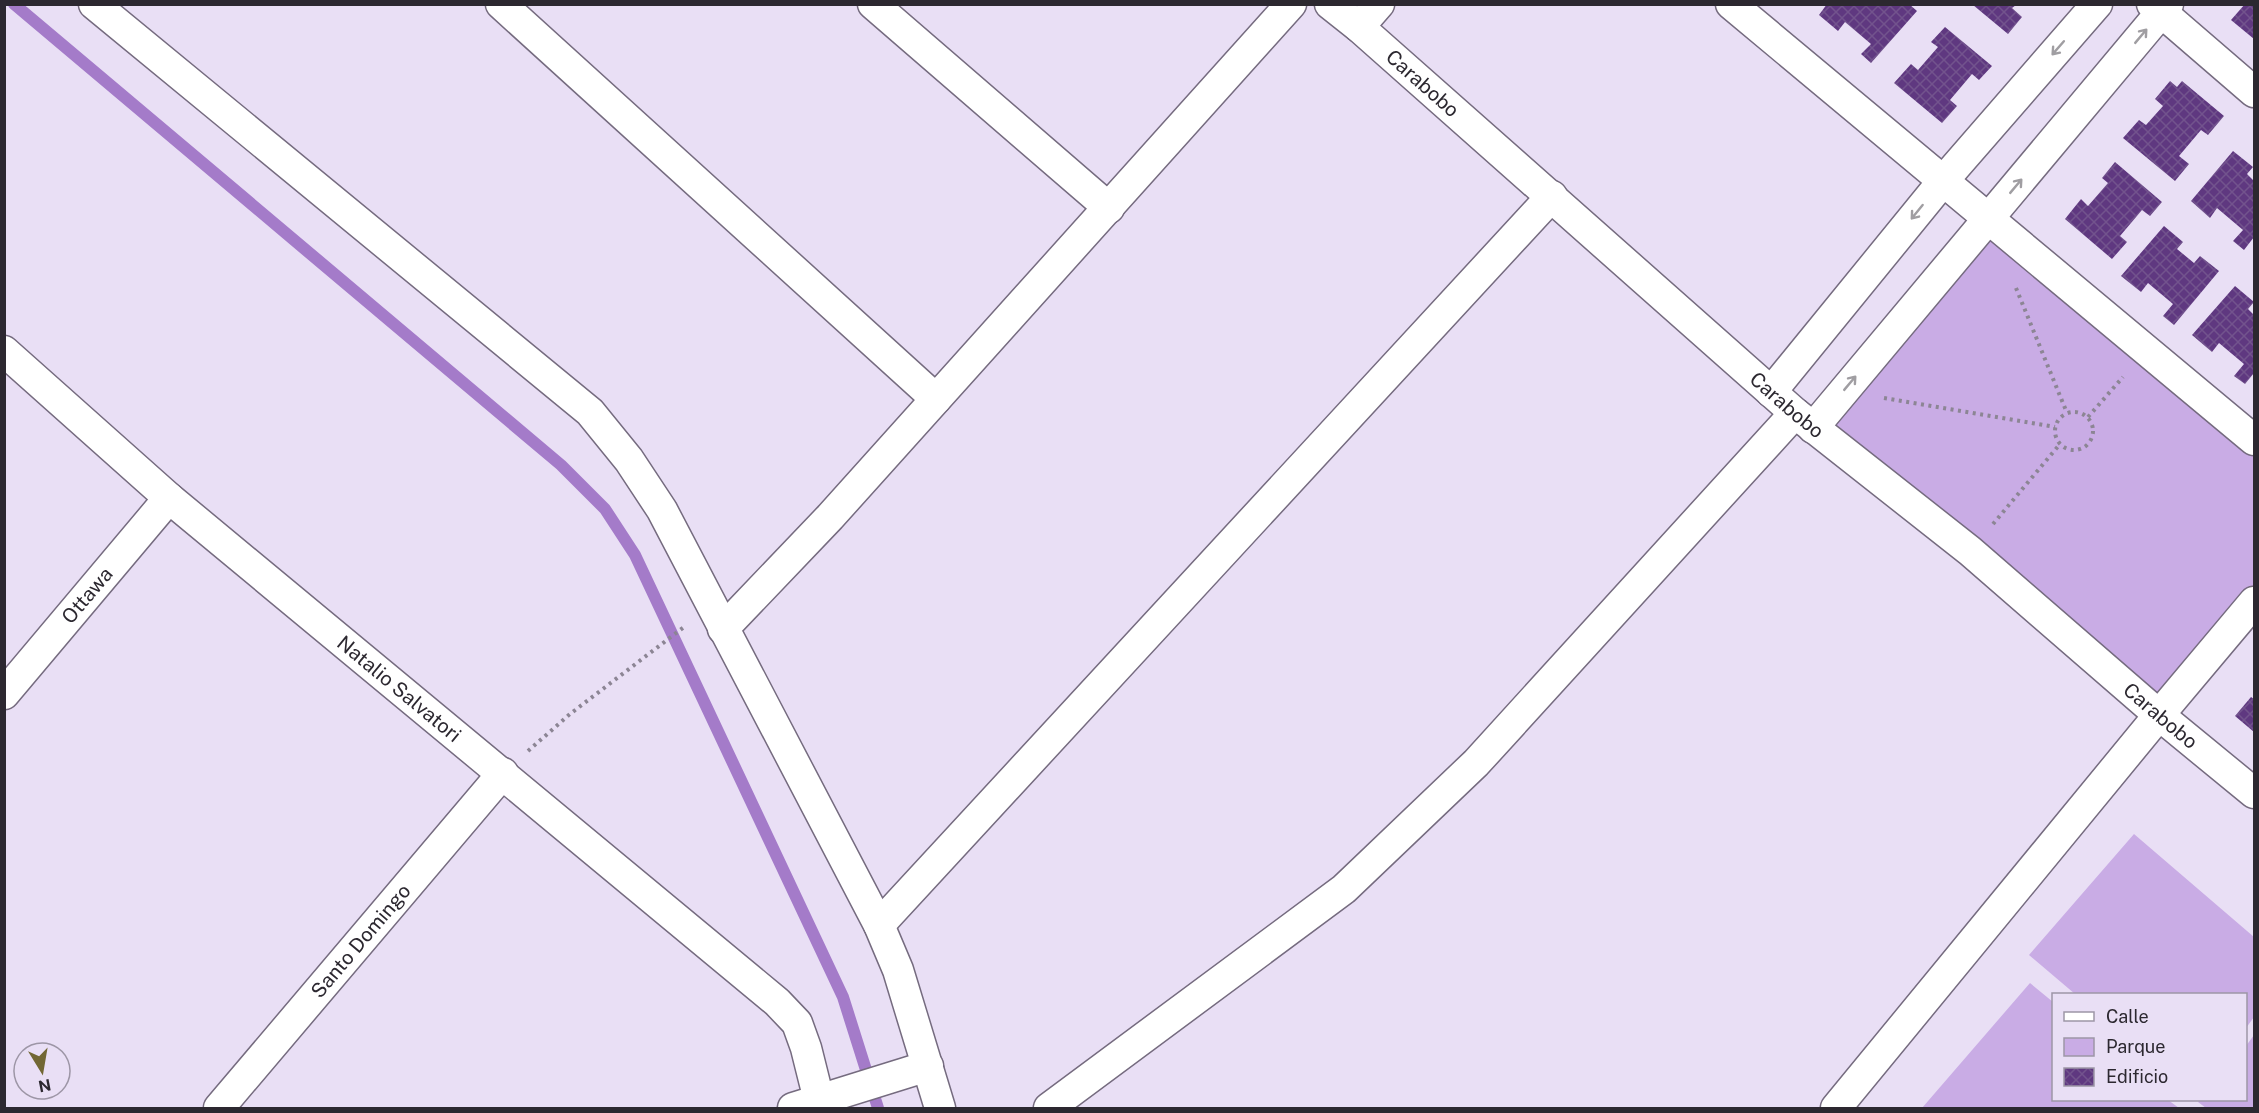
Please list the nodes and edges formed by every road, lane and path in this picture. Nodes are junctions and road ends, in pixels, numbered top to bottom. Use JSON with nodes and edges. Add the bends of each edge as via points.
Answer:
{"nodes":[{"id":1,"x":94,"y":4,"type":"edge"},
{"id":2,"x":501,"y":4,"type":"edge"},
{"id":3,"x":873,"y":4,"type":"edge"},
{"id":4,"x":1292,"y":4,"type":"edge"},
{"id":5,"x":1330,"y":4,"type":"edge"},
{"id":6,"x":1379,"y":4,"type":"edge"},
{"id":7,"x":1731,"y":4,"type":"edge"},
{"id":8,"x":2097,"y":4,"type":"edge"},
{"id":9,"x":2160,"y":7,"type":"edge"},
{"id":10,"x":1359,"y":27,"type":"junction"},
{"id":11,"x":2254,"y":92,"type":"edge"},
{"id":12,"x":1943,"y":181,"type":"junction"},
{"id":13,"x":1552,"y":196,"type":"junction"},
{"id":14,"x":1109,"y":208,"type":"junction"},
{"id":15,"x":1988,"y":219,"type":"junction"},
{"id":16,"x":2014,"y":284,"type":"dead end"},
{"id":17,"x":4,"y":351,"type":"edge"},
{"id":18,"x":2147,"y":351,"type":"junction"},
{"id":19,"x":1771,"y":392,"type":"junction"},
{"id":20,"x":1844,"y":392,"type":"junction"},
{"id":21,"x":936,"y":399,"type":"junction"},
{"id":22,"x":2067,"y":413,"type":"junction"},
{"id":23,"x":2088,"y":417,"type":"junction"},
{"id":24,"x":1804,"y":421,"type":"junction"},
{"id":25,"x":2055,"y":427,"type":"junction"},
{"id":26,"x":2254,"y":440,"type":"edge"},
{"id":27,"x":2060,"y":444,"type":"junction"},
{"id":28,"x":169,"y":498,"type":"junction"},
{"id":29,"x":1970,"y":551,"type":"junction"},
{"id":30,"x":2254,"y":602,"type":"edge"},
{"id":31,"x":690,"y":622,"type":"dead end"},
{"id":32,"x":723,"y":629,"type":"junction"},
{"id":33,"x":4,"y":694,"type":"edge"},
{"id":34,"x":2159,"y":715,"type":"junction"},
{"id":35,"x":503,"y":773,"type":"junction"},
{"id":36,"x":2254,"y":793,"type":"edge"},
{"id":37,"x":879,"y":926,"type":"junction"},
{"id":38,"x":928,"y":1066,"type":"junction"},
{"id":39,"x":811,"y":1106,"type":"edge"},
{"id":40,"x":219,"y":1108,"type":"edge"},
{"id":41,"x":940,"y":1108,"type":"edge"},
{"id":42,"x":1049,"y":1108,"type":"edge"},
{"id":43,"x":1836,"y":1108,"type":"edge"}],
"edges":[{"from":1,"to":32,"type":"street","via":[[590,412],[629,460],[662,510]]},
{"from":2,"to":21,"type":"street"},
{"from":3,"to":14,"type":"street"},
{"from":4,"to":14,"type":"street"},
{"from":5,"to":10,"type":"street","name":"Carabobo"},
{"from":6,"to":10,"type":"street"},
{"from":7,"to":12,"type":"street"},
{"from":8,"to":12,"type":"street","one_way":true},
{"from":9,"to":11,"type":"street"},
{"from":15,"to":9,"type":"street","one_way":true},
{"from":10,"to":13,"type":"street","name":"Carabobo"},
{"from":12,"to":15,"type":"street"},
{"from":12,"to":19,"type":"street","one_way":true},
{"from":13,"to":19,"type":"street","name":"Carabobo"},
{"from":13,"to":37,"type":"street"},
{"from":14,"to":21,"type":"street"},
{"from":15,"to":18,"type":"street"},
{"from":20,"to":15,"type":"street","one_way":true},
{"from":16,"to":22,"type":"path"},
{"from":17,"to":28,"type":"street","name":"Natalio Salvatori"},
{"from":18,"to":23,"type":"path"},
{"from":18,"to":26,"type":"street"},
{"from":19,"to":24,"type":"street","name":"Carabobo"},
{"from":20,"to":24,"type":"street"},
{"from":20,"to":25,"type":"path"},
{"from":21,"to":32,"type":"street"},
{"from":22,"to":23,"type":"path","via":[[2080,411]]},
{"from":22,"to":25,"type":"path"},
{"from":23,"to":27,"type":"path","via":[[2094,432],[2089,445],[2071,450]]},
{"from":24,"to":29,"type":"street","name":"Carabobo"},
{"from":24,"to":42,"type":"street","via":[[1476,763],[1344,889]]},
{"from":25,"to":27,"type":"path"},
{"from":27,"to":29,"type":"path"},
{"from":28,"to":33,"type":"street","name":"Ottawa"},
{"from":28,"to":35,"type":"street","name":"Natalio Salvatori"},
{"from":29,"to":34,"type":"street","name":"Carabobo"},
{"from":30,"to":34,"type":"street"},
{"from":31,"to":35,"type":"path","via":[[570,714]]},
{"from":32,"to":37,"type":"street"},
{"from":34,"to":36,"type":"street","name":"Carabobo"},
{"from":34,"to":43,"type":"street"},
{"from":35,"to":39,"type":"street","name":"Natalio Salvatori","via":[[777,1002],[797,1023],[806,1048]]},
{"from":35,"to":40,"type":"street","name":"Santo Domingo"},
{"from":37,"to":38,"type":"street","via":[[898,970]]},
{"from":38,"to":39,"type":"street"},
{"from":38,"to":41,"type":"street"}]}
